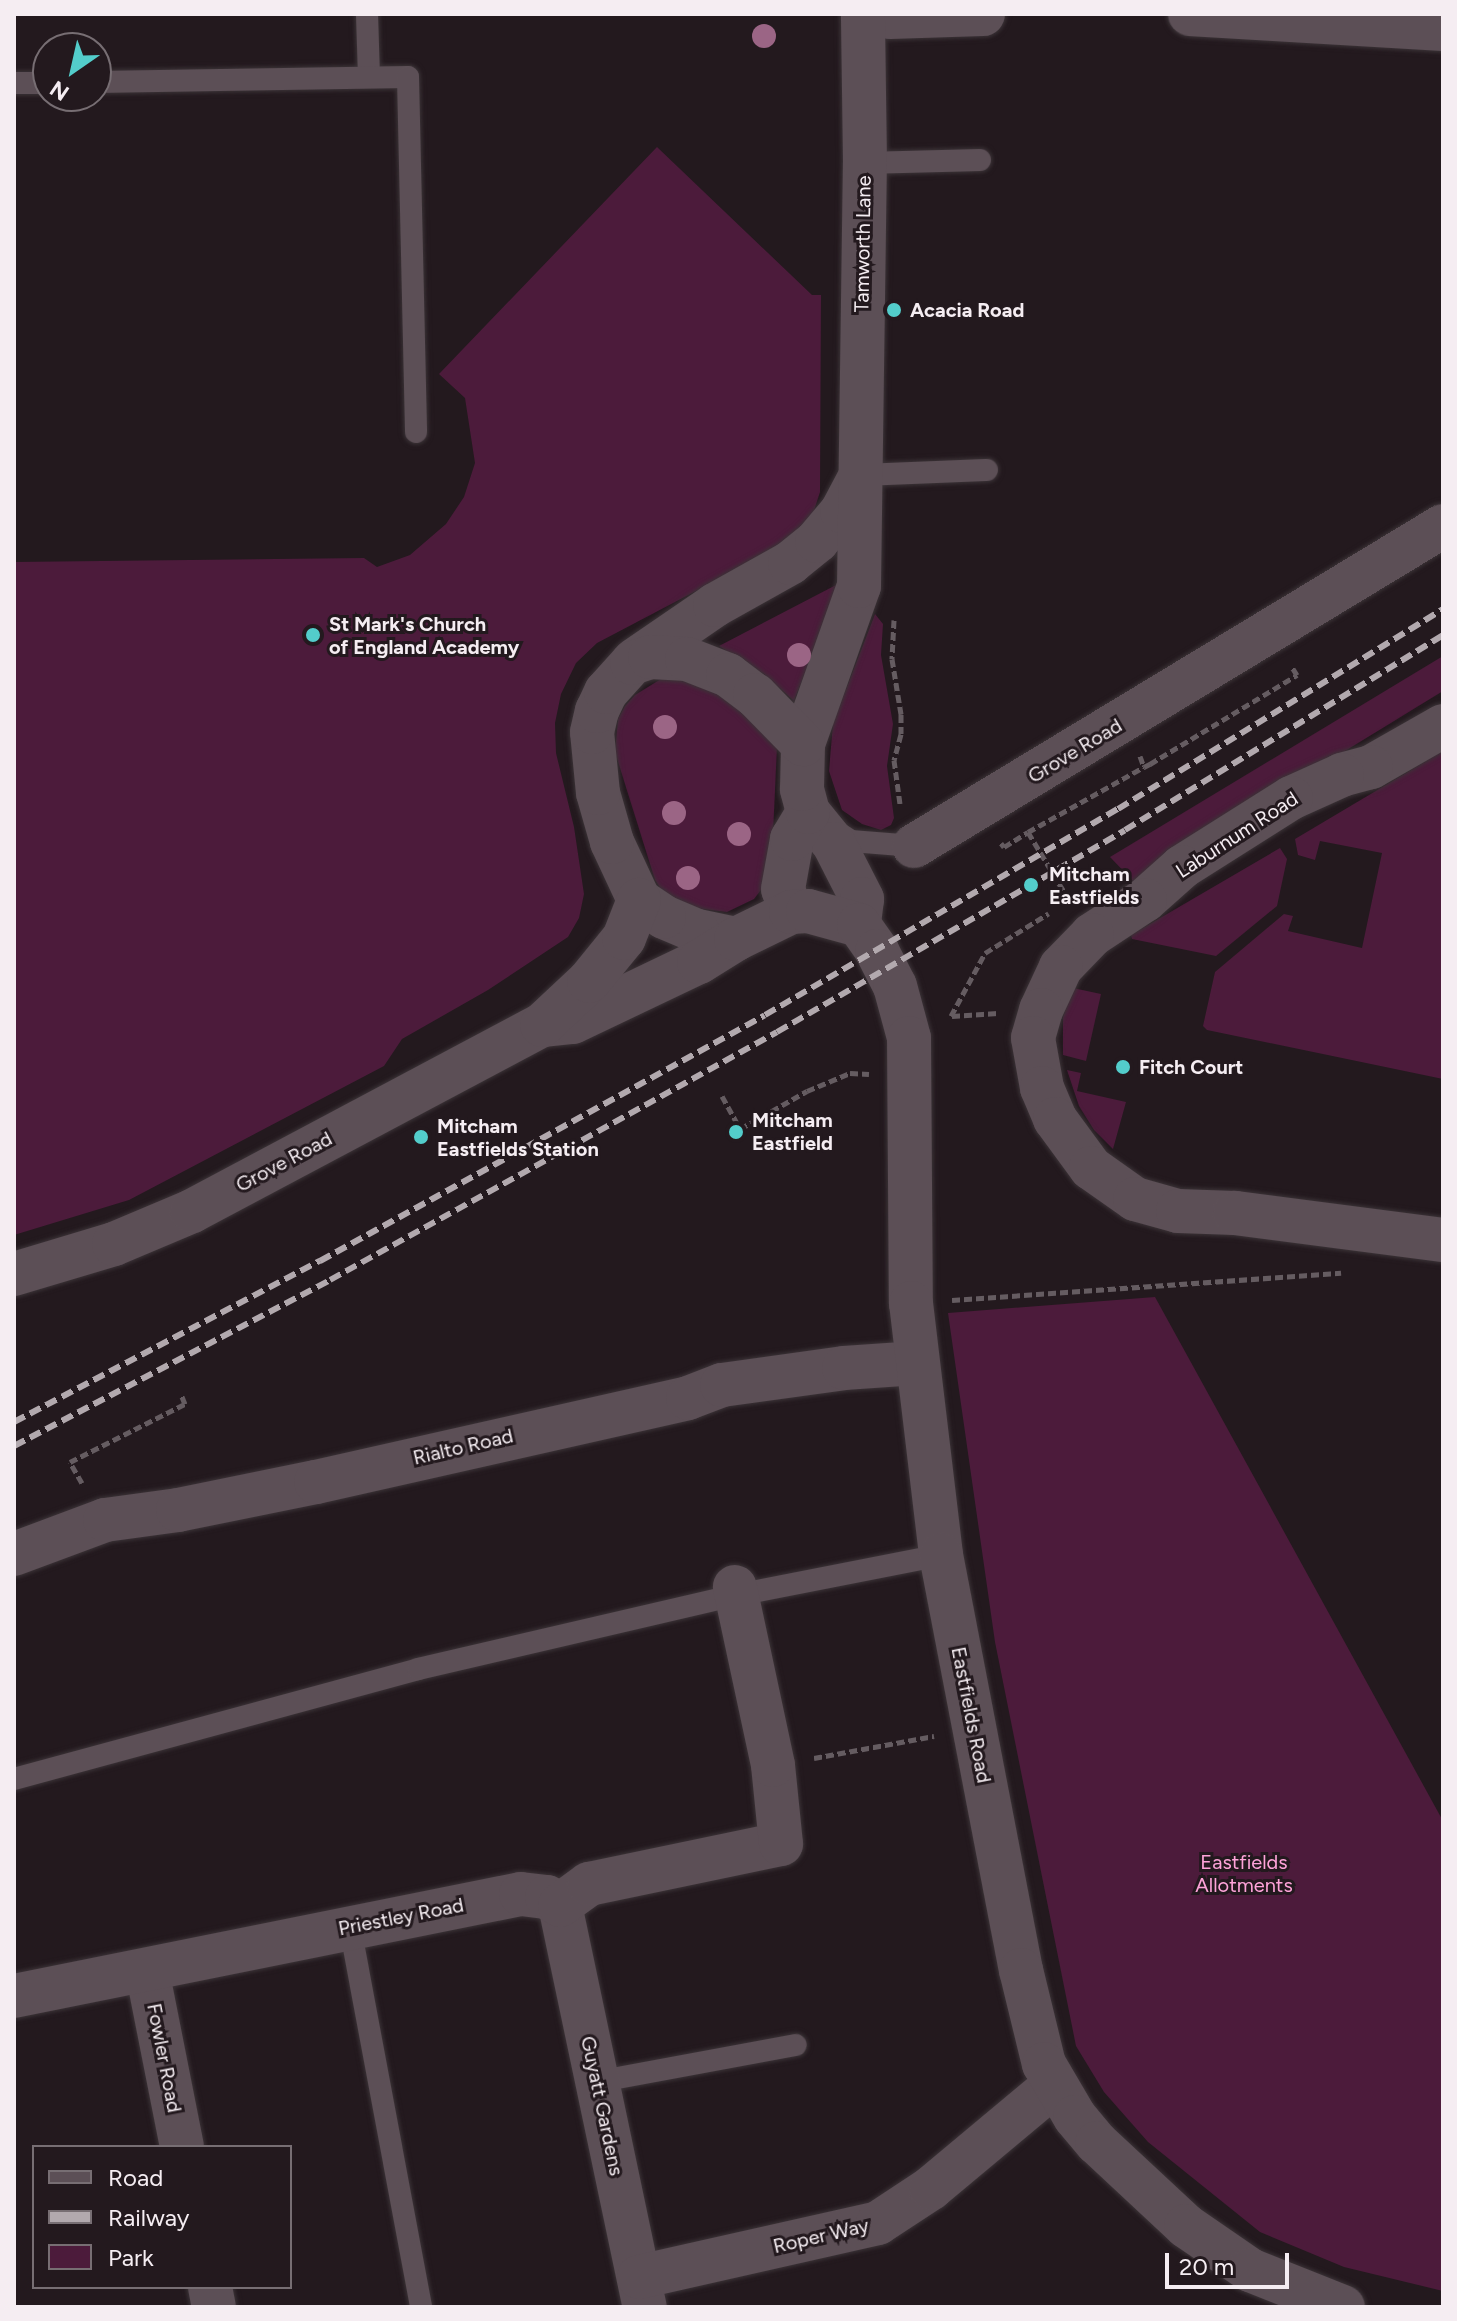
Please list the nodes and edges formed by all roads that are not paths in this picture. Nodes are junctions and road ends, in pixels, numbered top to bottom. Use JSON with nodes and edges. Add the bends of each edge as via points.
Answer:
{"nodes":[{"id":1,"x":367,"y":14,"type":"edge"},
{"id":2,"x":863,"y":14,"type":"edge"},
{"id":3,"x":881,"y":14,"type":"edge"},
{"id":4,"x":983,"y":14,"type":"edge"},
{"id":5,"x":1190,"y":14,"type":"edge"},
{"id":6,"x":1437,"y":23,"type":"edge"},
{"id":7,"x":369,"y":77,"type":"junction"},
{"id":8,"x":112,"y":82,"type":"edge"},
{"id":9,"x":980,"y":160,"type":"dead end"},
{"id":10,"x":865,"y":163,"type":"junction"},
{"id":11,"x":416,"y":432,"type":"dead end"},
{"id":12,"x":987,"y":470,"type":"dead end"},
{"id":13,"x":861,"y":475,"type":"junction"},
{"id":14,"x":1443,"y":526,"type":"edge"},
{"id":15,"x":632,"y":663,"type":"junction"},
{"id":16,"x":1443,"y":726,"type":"edge"},
{"id":17,"x":803,"y":744,"type":"junction"},
{"id":18,"x":808,"y":812,"type":"junction"},
{"id":19,"x":908,"y":831,"type":"joint"},
{"id":20,"x":639,"y":900,"type":"junction"},
{"id":21,"x":791,"y":912,"type":"junction"},
{"id":22,"x":859,"y":925,"type":"junction"},
{"id":23,"x":736,"y":939,"type":"junction"},
{"id":24,"x":542,"y":1025,"type":"junction"},
{"id":25,"x":1443,"y":1240,"type":"edge"},
{"id":26,"x":14,"y":1274,"type":"edge"},
{"id":27,"x":917,"y":1363,"type":"junction"},
{"id":28,"x":14,"y":1554,"type":"edge"},
{"id":29,"x":941,"y":1555,"type":"junction"},
{"id":30,"x":736,"y":1591,"type":"junction"},
{"id":31,"x":14,"y":1779,"type":"edge"},
{"id":32,"x":560,"y":1905,"type":"junction"},
{"id":33,"x":350,"y":1927,"type":"junction"},
{"id":34,"x":147,"y":1970,"type":"junction"},
{"id":35,"x":14,"y":1996,"type":"edge"},
{"id":36,"x":796,"y":2045,"type":"dead end"},
{"id":37,"x":596,"y":2082,"type":"junction"},
{"id":38,"x":1054,"y":2085,"type":"junction"},
{"id":39,"x":182,"y":2145,"type":"edge"},
{"id":40,"x":642,"y":2292,"type":"edge"},
{"id":41,"x":421,"y":2307,"type":"edge"},
{"id":42,"x":1343,"y":2307,"type":"edge"}],
"edges":[{"from":1,"to":7,"type":"lane"},
{"from":2,"to":10,"type":"street","name":"Tamworth Lane"},
{"from":3,"to":4,"type":"street"},
{"from":5,"to":6,"type":"street"},
{"from":7,"to":8,"type":"lane"},
{"from":7,"to":11,"type":"lane","via":[[408,77]]},
{"from":9,"to":10,"type":"lane"},
{"from":10,"to":13,"type":"street","name":"Tamworth Lane"},
{"from":12,"to":13,"type":"lane"},
{"from":13,"to":15,"type":"street","name":"Tamworth Lane","via":[[842,511],[790,563],[715,605]]},
{"from":13,"to":17,"type":"street","name":"Tamworth Lane","via":[[859,586]]},
{"from":14,"to":19,"type":"street","name":"Grove Road"},
{"from":15,"to":17,"type":"street","via":[[670,656],[709,664],[755,695]]},
{"from":15,"to":20,"type":"street","via":[[606,692],[592,732],[593,763],[612,842]]},
{"from":16,"to":25,"type":"street","name":"Laburnum Road","via":[[1371,767],[1291,798],[1182,867],[1145,900],[1092,935],[1061,967],[1033,1038],[1042,1088],[1061,1128],[1091,1168],[1135,1199],[1178,1211],[1235,1213]]},
{"from":17,"to":18,"type":"street","via":[[802,789]]},
{"from":18,"to":19,"type":"lane","via":[[851,841]]},
{"from":18,"to":21,"type":"street","via":[[792,839],[783,889]]},
{"from":18,"to":22,"type":"street","via":[[834,844],[862,899]]},
{"from":20,"to":23,"type":"street","via":[[697,931]]},
{"from":20,"to":24,"type":"street","name":"Grove Road","via":[[624,938],[589,981]]},
{"from":21,"to":22,"type":"street","via":[[808,911]]},
{"from":21,"to":23,"type":"street"},
{"from":22,"to":27,"type":"street","name":"Eastfields Road","via":[[901,1001],[909,1038],[911,1303]]},
{"from":23,"to":24,"type":"street","name":"Grove Road","via":[[573,1022]]},
{"from":24,"to":26,"type":"street","name":"Grove Road","via":[[192,1211],[114,1244]]},
{"from":27,"to":28,"type":"street","name":"Rialto Road","via":[[722,1385],[688,1398],[316,1482],[105,1520]]},
{"from":27,"to":29,"type":"street","name":"Eastfields Road"},
{"from":29,"to":30,"type":"lane"},
{"from":29,"to":38,"type":"street","name":"Eastfields Road","via":[[1032,2022]]},
{"from":30,"to":31,"type":"lane","via":[[418,1669]]},
{"from":30,"to":32,"type":"street","via":[[773,1765],[781,1844],[589,1884]]},
{"from":32,"to":33,"type":"street","name":"Priestley Road","via":[[547,1897],[521,1894]]},
{"from":32,"to":37,"type":"street","name":"Guyatt Gardens"},
{"from":33,"to":34,"type":"street","name":"Priestley Road"},
{"from":33,"to":41,"type":"lane"},
{"from":34,"to":35,"type":"street","name":"Priestley Road"},
{"from":34,"to":39,"type":"street","name":"Fowler Road"},
{"from":36,"to":37,"type":"lane"},
{"from":37,"to":40,"type":"street","name":"Guyatt Gardens"},
{"from":38,"to":40,"type":"street","name":"Roper Way","via":[[931,2188],[878,2223]]},
{"from":38,"to":42,"type":"street","name":"Eastfields Road","via":[[1097,2143],[1186,2226],[1250,2270]]}]}
